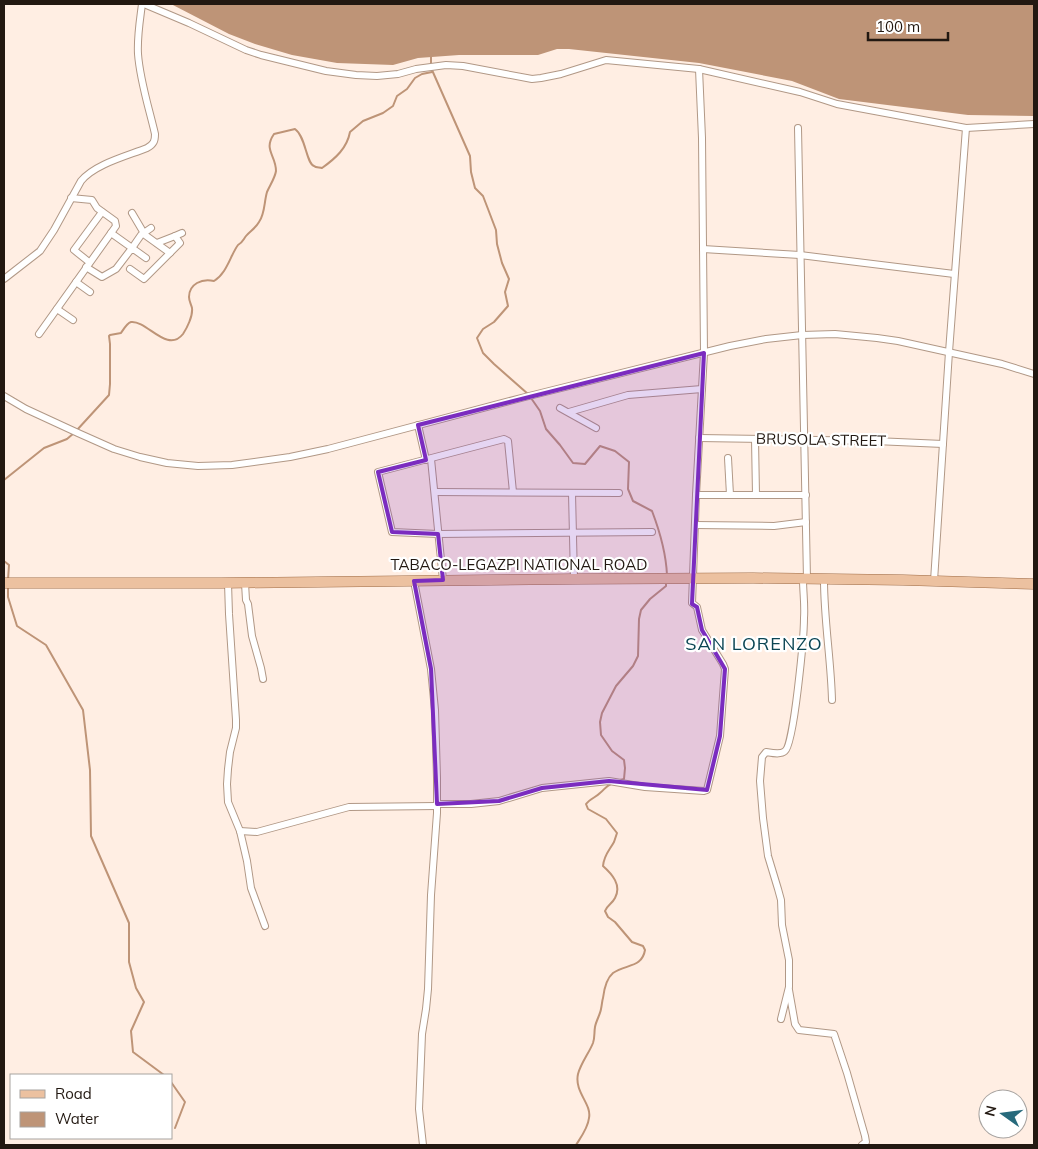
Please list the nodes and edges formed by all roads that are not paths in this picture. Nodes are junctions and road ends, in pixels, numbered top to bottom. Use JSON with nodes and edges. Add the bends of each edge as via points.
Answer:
{"nodes":[{"id":1,"x":143,"y":4,"type":"edge"},
{"id":2,"x":699,"y":69,"type":"junction"},
{"id":3,"x":1034,"y":124,"type":"edge"},
{"id":4,"x":798,"y":128,"type":"dead end"},
{"id":5,"x":966,"y":128,"type":"junction"},
{"id":6,"x":71,"y":198,"type":"junction"},
{"id":7,"x":102,"y":212,"type":"junction"},
{"id":8,"x":132,"y":213,"type":"dead end"},
{"id":9,"x":148,"y":230,"type":"junction"},
{"id":10,"x":111,"y":233,"type":"junction"},
{"id":11,"x":182,"y":233,"type":"dead end"},
{"id":12,"x":175,"y":236,"type":"junction"},
{"id":13,"x":157,"y":244,"type":"junction"},
{"id":14,"x":132,"y":248,"type":"junction"},
{"id":15,"x":703,"y":249,"type":"junction"},
{"id":16,"x":170,"y":253,"type":"junction"},
{"id":17,"x":800,"y":255,"type":"junction"},
{"id":18,"x":146,"y":258,"type":"dead end"},
{"id":19,"x":88,"y":265,"type":"junction"},
{"id":20,"x":130,"y":269,"type":"dead end"},
{"id":21,"x":954,"y":274,"type":"junction"},
{"id":22,"x":4,"y":279,"type":"edge"},
{"id":23,"x":144,"y":279,"type":"junction"},
{"id":24,"x":76,"y":282,"type":"junction"},
{"id":25,"x":150,"y":283,"type":"dead end"},
{"id":26,"x":90,"y":292,"type":"dead end"},
{"id":27,"x":57,"y":309,"type":"junction"},
{"id":28,"x":73,"y":320,"type":"dead end"},
{"id":29,"x":39,"y":334,"type":"dead end"},
{"id":30,"x":802,"y":335,"type":"junction"},
{"id":31,"x":704,"y":352,"type":"junction"},
{"id":32,"x":949,"y":352,"type":"junction"},
{"id":33,"x":1034,"y":374,"type":"edge"},
{"id":34,"x":702,"y":389,"type":"junction"},
{"id":35,"x":4,"y":396,"type":"edge"},
{"id":36,"x":560,"y":408,"type":"dead end"},
{"id":37,"x":569,"y":412,"type":"junction"},
{"id":38,"x":418,"y":425,"type":"junction"},
{"id":39,"x":596,"y":428,"type":"dead end"},
{"id":40,"x":699,"y":438,"type":"junction"},
{"id":41,"x":755,"y":439,"type":"junction"},
{"id":42,"x":804,"y":440,"type":"junction"},
{"id":43,"x":943,"y":444,"type":"junction"},
{"id":44,"x":728,"y":458,"type":"dead end"},
{"id":45,"x":429,"y":460,"type":"junction"},
{"id":46,"x":435,"y":492,"type":"junction"},
{"id":47,"x":513,"y":492,"type":"junction"},
{"id":48,"x":572,"y":493,"type":"junction"},
{"id":49,"x":619,"y":493,"type":"dead end"},
{"id":50,"x":696,"y":494,"type":"junction"},
{"id":51,"x":730,"y":495,"type":"junction"},
{"id":52,"x":756,"y":495,"type":"junction"},
{"id":53,"x":806,"y":495,"type":"junction"},
{"id":54,"x":806,"y":522,"type":"junction"},
{"id":55,"x":695,"y":525,"type":"junction"},
{"id":56,"x":573,"y":532,"type":"junction"},
{"id":57,"x":652,"y":532,"type":"dead end"},
{"id":58,"x":438,"y":534,"type":"junction"},
{"id":59,"x":574,"y":579,"type":"junction"},
{"id":60,"x":693,"y":579,"type":"junction"},
{"id":61,"x":805,"y":579,"type":"junction"},
{"id":62,"x":443,"y":580,"type":"junction"},
{"id":63,"x":824,"y":580,"type":"junction"},
{"id":64,"x":414,"y":581,"type":"junction"},
{"id":65,"x":934,"y":581,"type":"junction"},
{"id":66,"x":4,"y":583,"type":"edge"},
{"id":67,"x":228,"y":583,"type":"junction"},
{"id":68,"x":245,"y":583,"type":"junction"},
{"id":69,"x":1034,"y":584,"type":"edge"},
{"id":70,"x":263,"y":679,"type":"dead end"},
{"id":71,"x":832,"y":700,"type":"dead end"},
{"id":72,"x":437,"y":805,"type":"junction"},
{"id":73,"x":240,"y":831,"type":"junction"},
{"id":74,"x":265,"y":926,"type":"dead end"},
{"id":75,"x":789,"y":987,"type":"junction"},
{"id":76,"x":781,"y":1019,"type":"dead end"},
{"id":77,"x":423,"y":1145,"type":"edge"},
{"id":78,"x":862,"y":1145,"type":"edge"}],
"edges":[{"from":1,"to":2,"type":"street","via":[[261,56],[356,76],[398,74],[446,65],[532,79],[606,60]]},
{"from":1,"to":6,"type":"street","via":[[138,54],[155,140],[147,148],[86,174]]},
{"from":2,"to":5,"type":"street","via":[[800,92],[836,104]]},
{"from":2,"to":15,"type":"street"},
{"from":3,"to":5,"type":"street"},
{"from":4,"to":17,"type":"street"},
{"from":5,"to":21,"type":"street"},
{"from":6,"to":7,"type":"street","via":[[92,200]]},
{"from":6,"to":22,"type":"street","via":[[40,251]]},
{"from":7,"to":10,"type":"street","via":[[116,221]]},
{"from":7,"to":19,"type":"street","via":[[74,250]]},
{"from":8,"to":9,"type":"street"},
{"from":9,"to":13,"type":"street","via":[[145,235]]},
{"from":9,"to":14,"type":"street"},
{"from":10,"to":14,"type":"street"},
{"from":10,"to":19,"type":"street"},
{"from":11,"to":12,"type":"street"},
{"from":12,"to":13,"type":"street"},
{"from":12,"to":16,"type":"street","via":[[183,246]]},
{"from":13,"to":16,"type":"street"},
{"from":14,"to":18,"type":"street"},
{"from":14,"to":19,"type":"street","via":[[116,269],[102,277]]},
{"from":15,"to":17,"type":"street"},
{"from":15,"to":31,"type":"street"},
{"from":16,"to":23,"type":"street"},
{"from":17,"to":21,"type":"street"},
{"from":17,"to":30,"type":"street"},
{"from":19,"to":24,"type":"street"},
{"from":20,"to":23,"type":"street"},
{"from":21,"to":32,"type":"street"},
{"from":23,"to":25,"type":"street"},
{"from":24,"to":26,"type":"street"},
{"from":24,"to":27,"type":"street"},
{"from":27,"to":28,"type":"street"},
{"from":27,"to":29,"type":"street"},
{"from":30,"to":31,"type":"street"},
{"from":30,"to":32,"type":"street","via":[[877,338]]},
{"from":30,"to":42,"type":"street"},
{"from":31,"to":34,"type":"street"},
{"from":31,"to":38,"type":"street"},
{"from":32,"to":33,"type":"street"},
{"from":32,"to":43,"type":"street"},
{"from":34,"to":37,"type":"street","via":[[628,395]]},
{"from":34,"to":40,"type":"street"},
{"from":35,"to":38,"type":"street","via":[[114,449],[167,463],[198,466],[224,466],[328,450]]},
{"from":36,"to":37,"type":"street"},
{"from":37,"to":39,"type":"street"},
{"from":38,"to":45,"type":"street"},
{"from":40,"to":41,"type":"street","name":"BRUSOLA STREET"},
{"from":40,"to":50,"type":"street"},
{"from":41,"to":42,"type":"street","name":"BRUSOLA STREET"},
{"from":41,"to":52,"type":"street"},
{"from":42,"to":43,"type":"street","name":"BRUSOLA STREET"},
{"from":42,"to":53,"type":"street"},
{"from":43,"to":65,"type":"street"},
{"from":44,"to":51,"type":"street"},
{"from":45,"to":46,"type":"street"},
{"from":45,"to":47,"type":"street","via":[[504,439],[508,441]]},
{"from":45,"to":58,"type":"street","via":[[378,472],[392,532]]},
{"from":46,"to":47,"type":"street"},
{"from":46,"to":58,"type":"street"},
{"from":47,"to":48,"type":"street"},
{"from":48,"to":49,"type":"street"},
{"from":48,"to":56,"type":"street"},
{"from":50,"to":51,"type":"street"},
{"from":50,"to":55,"type":"street"},
{"from":51,"to":52,"type":"street"},
{"from":52,"to":53,"type":"street"},
{"from":53,"to":54,"type":"street"},
{"from":54,"to":55,"type":"street","via":[[774,526]]},
{"from":54,"to":61,"type":"street"},
{"from":55,"to":60,"type":"street"},
{"from":56,"to":57,"type":"street"},
{"from":56,"to":58,"type":"street"},
{"from":56,"to":59,"type":"street"},
{"from":58,"to":62,"type":"street"},
{"from":59,"to":60,"type":"main road","name":"TABACO-LEGAZPI NATIONAL ROAD"},
{"from":59,"to":62,"type":"main road","name":"TABACO-LEGAZPI NATIONAL ROAD"},
{"from":60,"to":61,"type":"main road","name":"TABACO-LEGAZPI NATIONAL ROAD"},
{"from":60,"to":72,"type":"street","via":[[692,603],[697,607],[702,630],[725,669],[720,736],[704,792],[609,781],[542,788],[499,801]]},
{"from":61,"to":63,"type":"main road","name":"TABACO-LEGAZPI NATIONAL ROAD"},
{"from":61,"to":75,"type":"street","via":[[803,636],[792,733],[785,752],[766,752],[762,757],[760,780],[768,856],[778,889],[789,960]]},
{"from":62,"to":64,"type":"main road","name":"TABACO-LEGAZPI NATIONAL ROAD"},
{"from":63,"to":65,"type":"main road","name":"TABACO-LEGAZPI NATIONAL ROAD"},
{"from":63,"to":71,"type":"street"},
{"from":64,"to":68,"type":"main road","name":"TABACO-LEGAZPI NATIONAL ROAD"},
{"from":64,"to":72,"type":"street","via":[[432,677]]},
{"from":65,"to":69,"type":"main road","name":"TABACO-LEGAZPI NATIONAL ROAD"},
{"from":66,"to":67,"type":"main road","name":"TABACO-LEGAZPI NATIONAL ROAD"},
{"from":67,"to":68,"type":"main road","name":"TABACO-LEGAZPI NATIONAL ROAD"},
{"from":67,"to":73,"type":"street","via":[[236,728],[229,759],[227,791]]},
{"from":68,"to":70,"type":"street","via":[[252,636]]},
{"from":72,"to":73,"type":"street","via":[[349,807],[257,832]]},
{"from":72,"to":77,"type":"street","via":[[428,989],[420,1060],[419,1109]]},
{"from":73,"to":74,"type":"street","via":[[251,888]]},
{"from":75,"to":76,"type":"street"},
{"from":75,"to":78,"type":"street","via":[[795,1024],[799,1030],[834,1034],[865,1136],[866,1142]]}]}
